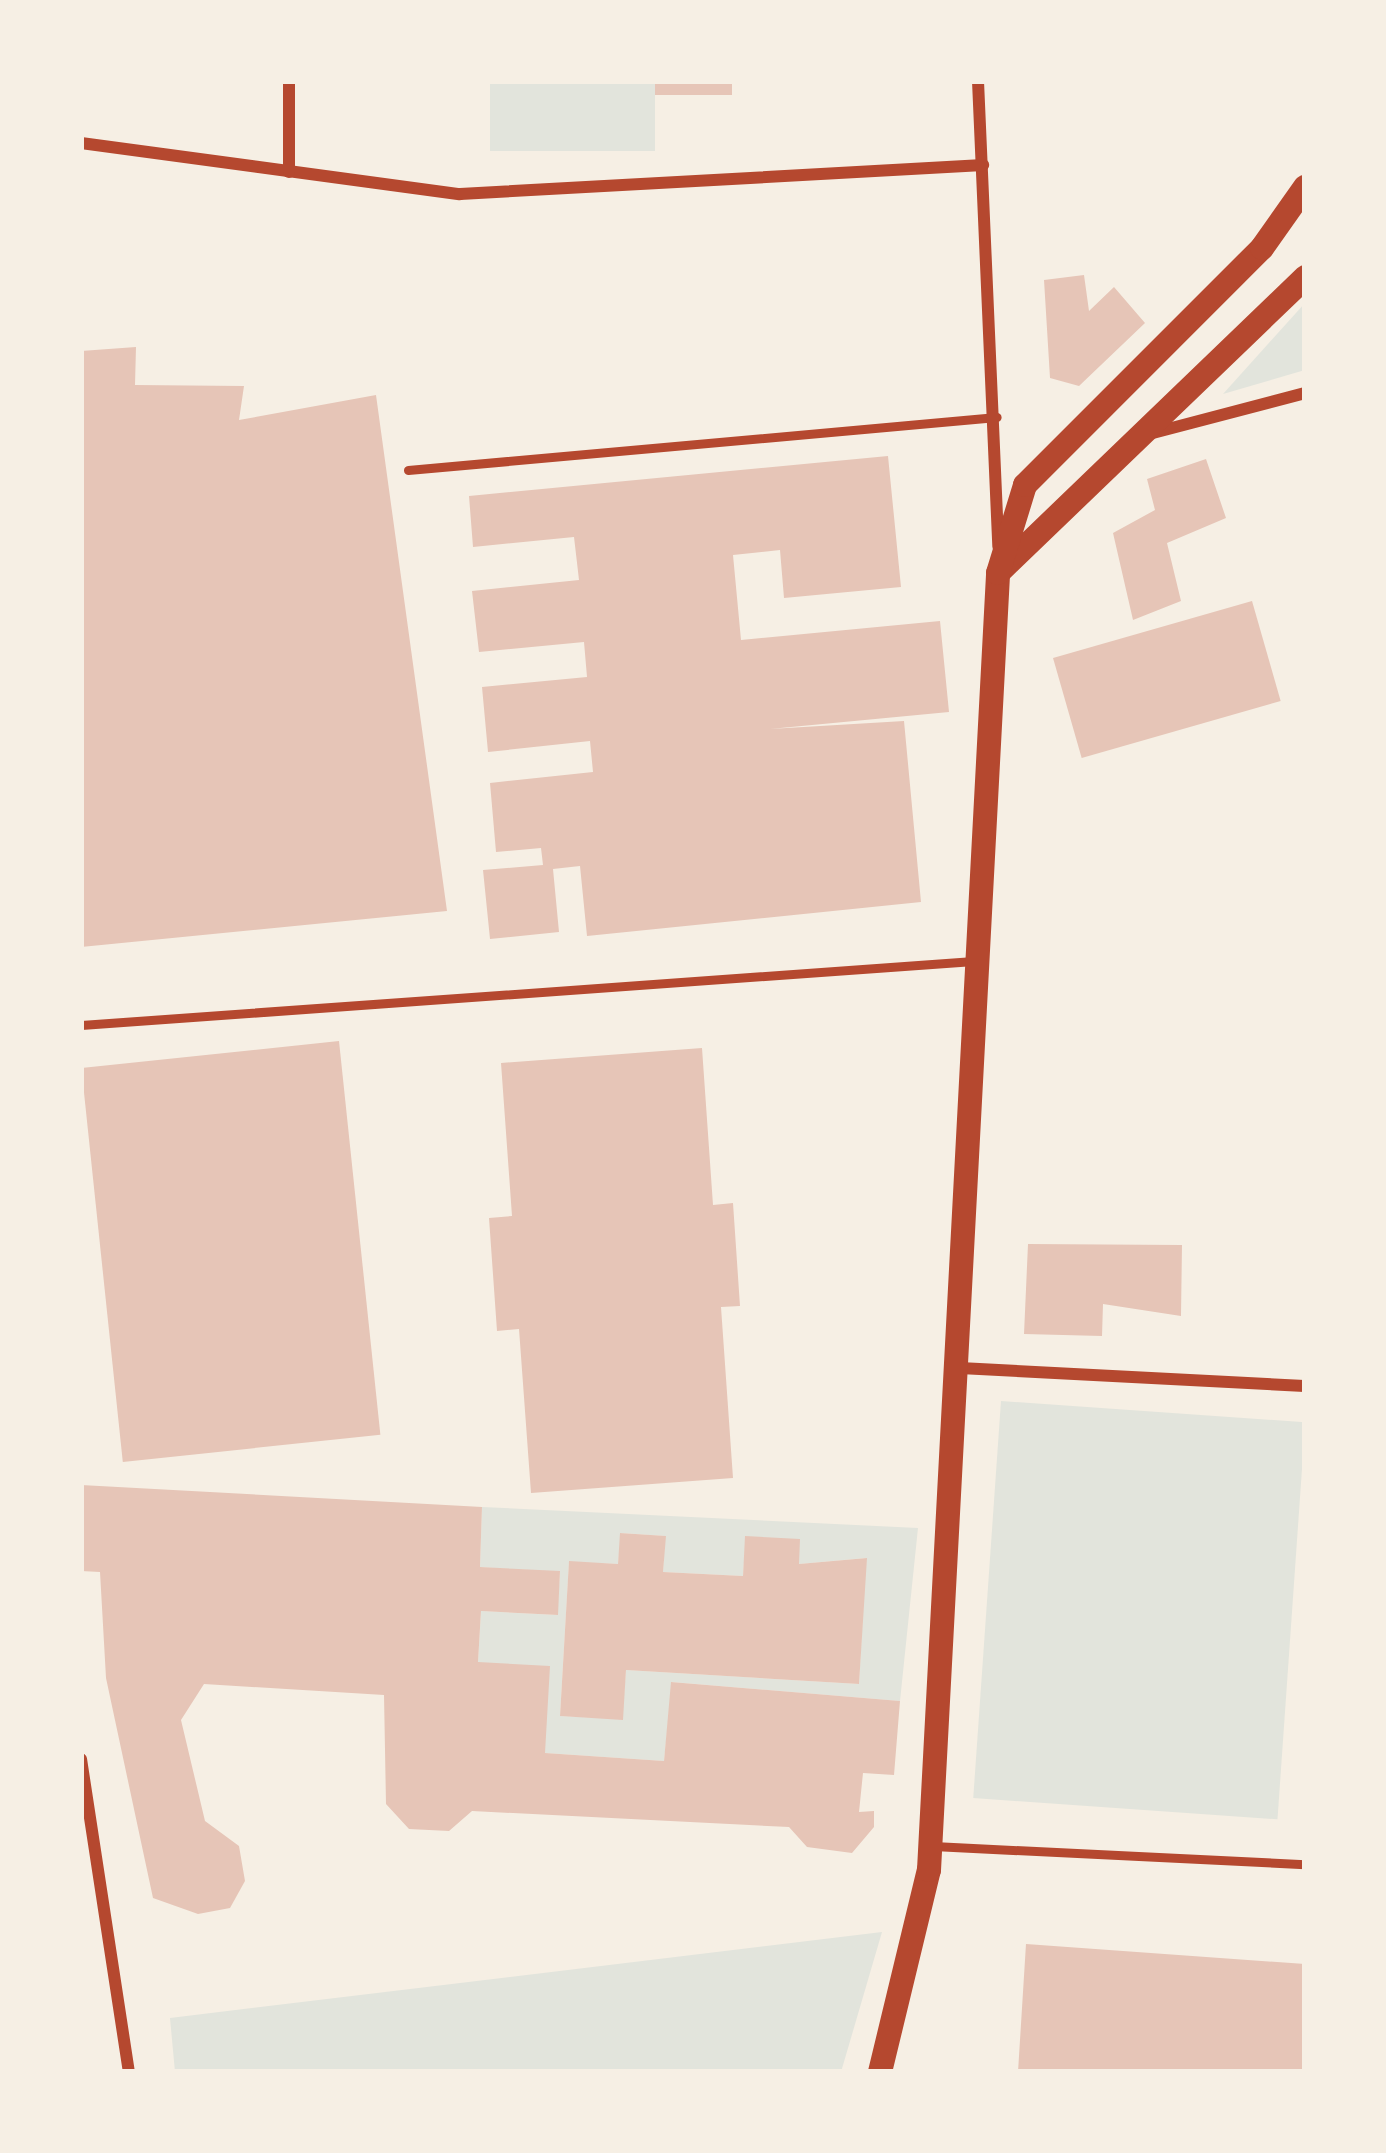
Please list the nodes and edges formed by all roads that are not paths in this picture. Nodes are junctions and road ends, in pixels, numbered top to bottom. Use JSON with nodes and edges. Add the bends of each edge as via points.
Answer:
{"nodes":[{"id":1,"x":289,"y":81,"type":"edge"},
{"id":2,"x":978,"y":81,"type":"edge"},
{"id":3,"x":81,"y":143,"type":"edge"},
{"id":4,"x":983,"y":165,"type":"junction"},
{"id":5,"x":289,"y":172,"type":"junction"},
{"id":6,"x":1305,"y":187,"type":"edge"},
{"id":7,"x":1305,"y":278,"type":"edge"},
{"id":8,"x":1305,"y":393,"type":"edge"},
{"id":9,"x":997,"y":417,"type":"junction"},
{"id":10,"x":1136,"y":437,"type":"junction"},
{"id":11,"x":407,"y":470,"type":"dead end"},
{"id":12,"x":998,"y":573,"type":"junction"},
{"id":13,"x":974,"y":961,"type":"junction"},
{"id":14,"x":81,"y":1025,"type":"edge"},
{"id":15,"x":960,"y":1368,"type":"junction"},
{"id":16,"x":1305,"y":1386,"type":"edge"},
{"id":17,"x":81,"y":1759,"type":"edge"},
{"id":18,"x":931,"y":1846,"type":"junction"},
{"id":19,"x":1305,"y":1864,"type":"edge"},
{"id":20,"x":129,"y":2072,"type":"edge"},
{"id":21,"x":880,"y":2072,"type":"edge"}],
"edges":[{"from":1,"to":5,"type":"street"},
{"from":2,"to":4,"type":"street"},
{"from":3,"to":5,"type":"street"},
{"from":4,"to":5,"type":"street","via":[[460,194]]},
{"from":4,"to":9,"type":"street"},
{"from":6,"to":12,"type":"main road","via":[[1262,248],[1025,485]]},
{"from":7,"to":10,"type":"main road"},
{"from":8,"to":10,"type":"street"},
{"from":9,"to":11,"type":"lane"},
{"from":9,"to":12,"type":"street"},
{"from":10,"to":12,"type":"main road"},
{"from":12,"to":13,"type":"main road"},
{"from":13,"to":14,"type":"lane"},
{"from":13,"to":15,"type":"main road"},
{"from":15,"to":16,"type":"street"},
{"from":15,"to":18,"type":"main road"},
{"from":17,"to":20,"type":"street"},
{"from":18,"to":19,"type":"lane"},
{"from":18,"to":21,"type":"main road"}]}
